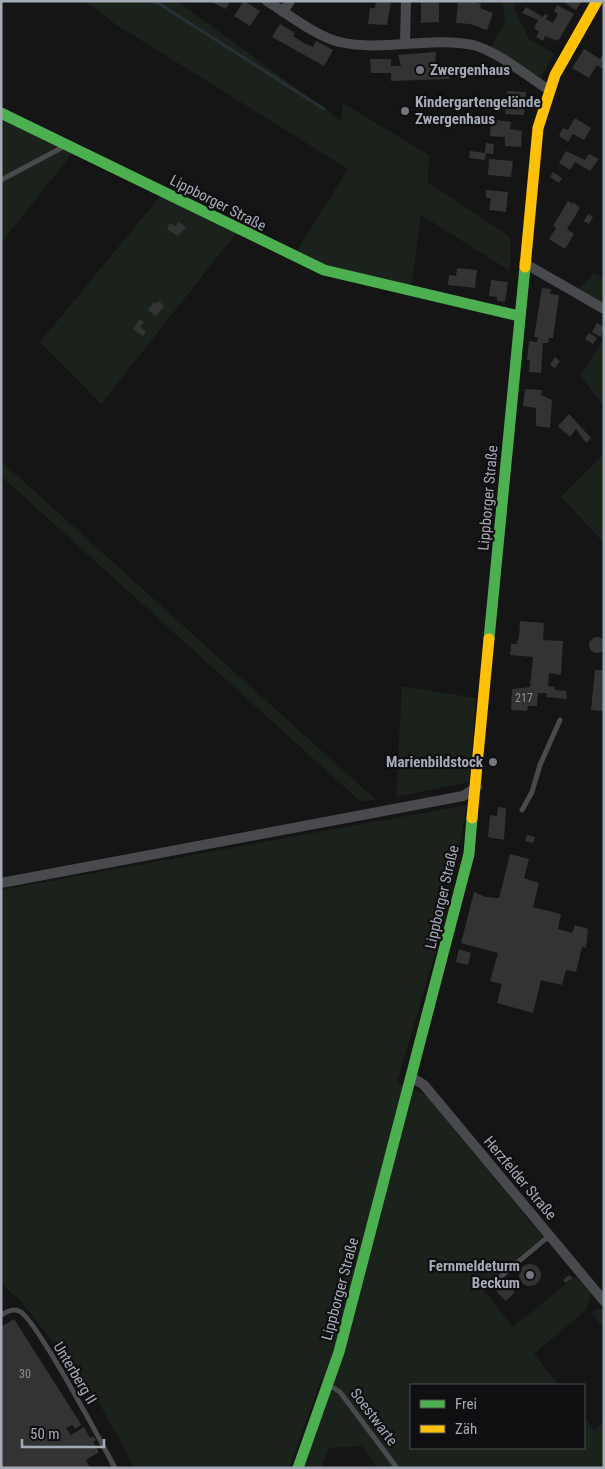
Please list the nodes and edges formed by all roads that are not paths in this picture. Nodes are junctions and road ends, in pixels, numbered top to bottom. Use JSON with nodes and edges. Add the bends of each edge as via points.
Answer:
{"nodes":[{"id":1,"x":267,"y":1,"type":"edge"},
{"id":2,"x":290,"y":1,"type":"edge"},
{"id":3,"x":406,"y":1,"type":"edge"},
{"id":4,"x":597,"y":1,"type":"edge"},
{"id":5,"x":283,"y":12,"type":"junction"},
{"id":6,"x":405,"y":43,"type":"junction"},
{"id":7,"x":549,"y":90,"type":"junction"},
{"id":8,"x":1,"y":113,"type":"edge"},
{"id":9,"x":70,"y":146,"type":"junction"},
{"id":10,"x":1,"y":181,"type":"edge"},
{"id":11,"x":524,"y":262,"type":"junction"},
{"id":12,"x":604,"y":309,"type":"edge"},
{"id":13,"x":519,"y":316,"type":"junction"},
{"id":14,"x":560,"y":720,"type":"dead end"},
{"id":15,"x":477,"y":787,"type":"junction"},
{"id":16,"x":522,"y":810,"type":"dead end"},
{"id":17,"x":1,"y":882,"type":"edge"},
{"id":18,"x":411,"y":1078,"type":"junction"},
{"id":19,"x":549,"y":1236,"type":"junction"},
{"id":20,"x":500,"y":1277,"type":"dead end"},
{"id":21,"x":604,"y":1302,"type":"edge"},
{"id":22,"x":1,"y":1315,"type":"edge"},
{"id":23,"x":328,"y":1385,"type":"junction"},
{"id":24,"x":115,"y":1468,"type":"edge"},
{"id":25,"x":298,"y":1468,"type":"edge"},
{"id":26,"x":397,"y":1468,"type":"edge"}],
"edges":[{"from":1,"to":5,"type":"street"},
{"from":2,"to":5,"type":"street"},
{"from":3,"to":6,"type":"street"},
{"from":4,"to":7,"type":"street","name":"Lippborger Straße"},
{"from":5,"to":6,"type":"street","via":[[340,42]]},
{"from":6,"to":7,"type":"street","via":[[474,46],[491,52]]},
{"from":7,"to":11,"type":"street","name":"Lippborger Straße","via":[[538,128]]},
{"from":8,"to":9,"type":"street","name":"Lippborger Straße"},
{"from":9,"to":10,"type":"lane"},
{"from":9,"to":13,"type":"street","name":"Lippborger Straße","via":[[324,270]]},
{"from":11,"to":12,"type":"street"},
{"from":11,"to":13,"type":"street","name":"Lippborger Straße"},
{"from":13,"to":15,"type":"street","name":"Lippborger Straße"},
{"from":14,"to":16,"type":"lane"},
{"from":15,"to":17,"type":"street","via":[[463,796]]},
{"from":15,"to":18,"type":"street","name":"Lippborger Straße","via":[[469,854]]},
{"from":18,"to":19,"type":"street","name":"Herzfelder Straße","via":[[424,1085]]},
{"from":18,"to":23,"type":"street","name":"Lippborger Straße"},
{"from":19,"to":20,"type":"lane"},
{"from":19,"to":21,"type":"street","name":"Herzfelder Straße"},
{"from":22,"to":24,"type":"lane","name":"Unterberg II","via":[[11,1310],[22,1312],[79,1402]]},
{"from":23,"to":25,"type":"street","name":"Lippborger Straße"},
{"from":23,"to":26,"type":"lane","name":"Soestwarte","via":[[340,1392]]}]}
